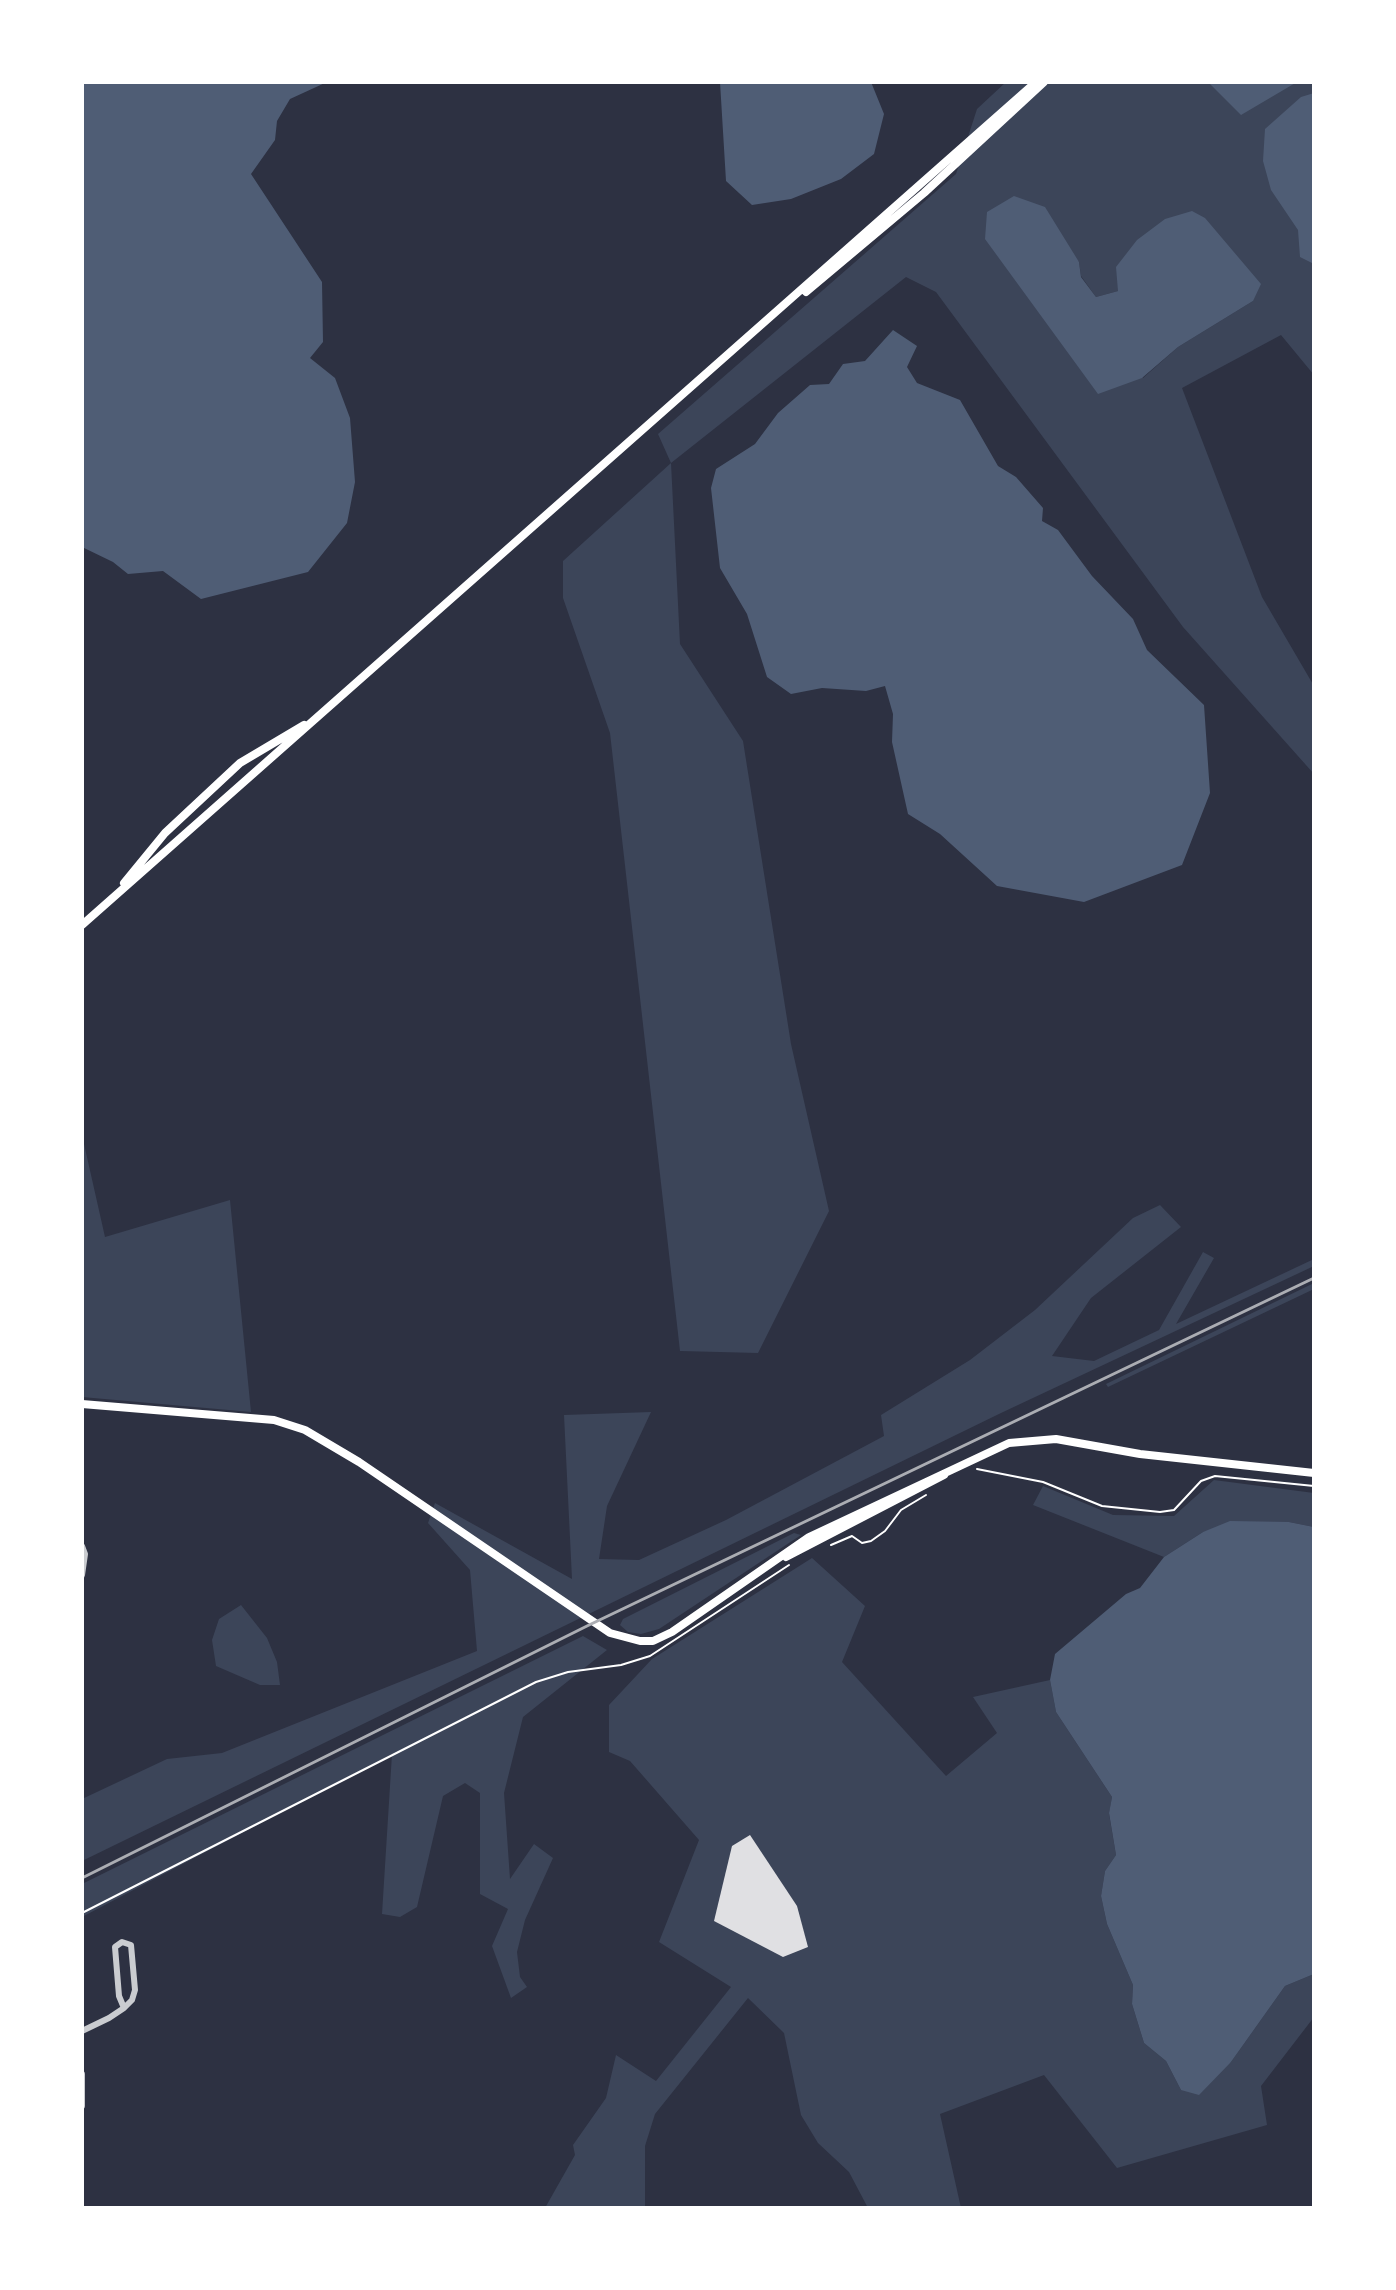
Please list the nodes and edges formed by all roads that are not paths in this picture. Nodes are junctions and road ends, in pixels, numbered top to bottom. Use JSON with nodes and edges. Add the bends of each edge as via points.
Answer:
{"nodes":[{"id":1,"x":1036,"y":82,"type":"edge"},
{"id":2,"x":1044,"y":82,"type":"edge"},
{"id":3,"x":789,"y":303,"type":"junction"},
{"id":4,"x":322,"y":714,"type":"junction"},
{"id":5,"x":219,"y":782,"type":"junction"},
{"id":6,"x":229,"y":793,"type":"junction"},
{"id":7,"x":199,"y":800,"type":"junction"},
{"id":8,"x":209,"y":810,"type":"junction"},
{"id":9,"x":157,"y":842,"type":"junction"},
{"id":10,"x":166,"y":850,"type":"junction"},
{"id":11,"x":115,"y":896,"type":"junction"},
{"id":12,"x":82,"y":925,"type":"edge"},
{"id":13,"x":82,"y":1404,"type":"edge"},
{"id":14,"x":1314,"y":1473,"type":"edge"},
{"id":15,"x":82,"y":1546,"type":"edge"},
{"id":16,"x":82,"y":1575,"type":"edge"},
{"id":17,"x":124,"y":2008,"type":"junction"},
{"id":18,"x":82,"y":2031,"type":"edge"},
{"id":19,"x":82,"y":2074,"type":"edge"},
{"id":20,"x":82,"y":2106,"type":"edge"}],
"edges":[{"from":1,"to":3,"type":"main road"},
{"from":2,"to":3,"type":"main road","via":[[924,193]]},
{"from":3,"to":4,"type":"main road"},
{"from":4,"to":5,"type":"main road","via":[[257,750]]},
{"from":4,"to":6,"type":"main road"},
{"from":5,"to":6,"type":"main road"},
{"from":5,"to":7,"type":"main road"},
{"from":6,"to":8,"type":"main road"},
{"from":7,"to":8,"type":"main road"},
{"from":7,"to":9,"type":"main road"},
{"from":8,"to":10,"type":"main road"},
{"from":9,"to":10,"type":"main road"},
{"from":9,"to":11,"type":"main road"},
{"from":10,"to":11,"type":"main road"},
{"from":11,"to":12,"type":"main road"},
{"from":13,"to":14,"type":"main road","via":[[274,1420],[305,1430],[623,1639],[647,1641],[665,1636],[809,1537],[1009,1443],[1045,1438]]},
{"from":15,"to":16,"type":"street"},
{"from":17,"to":17,"type":"street","via":[[135,1990],[131,1945],[122,1942],[115,1947]]},
{"from":17,"to":18,"type":"street"},
{"from":19,"to":20,"type":"street"}]}
